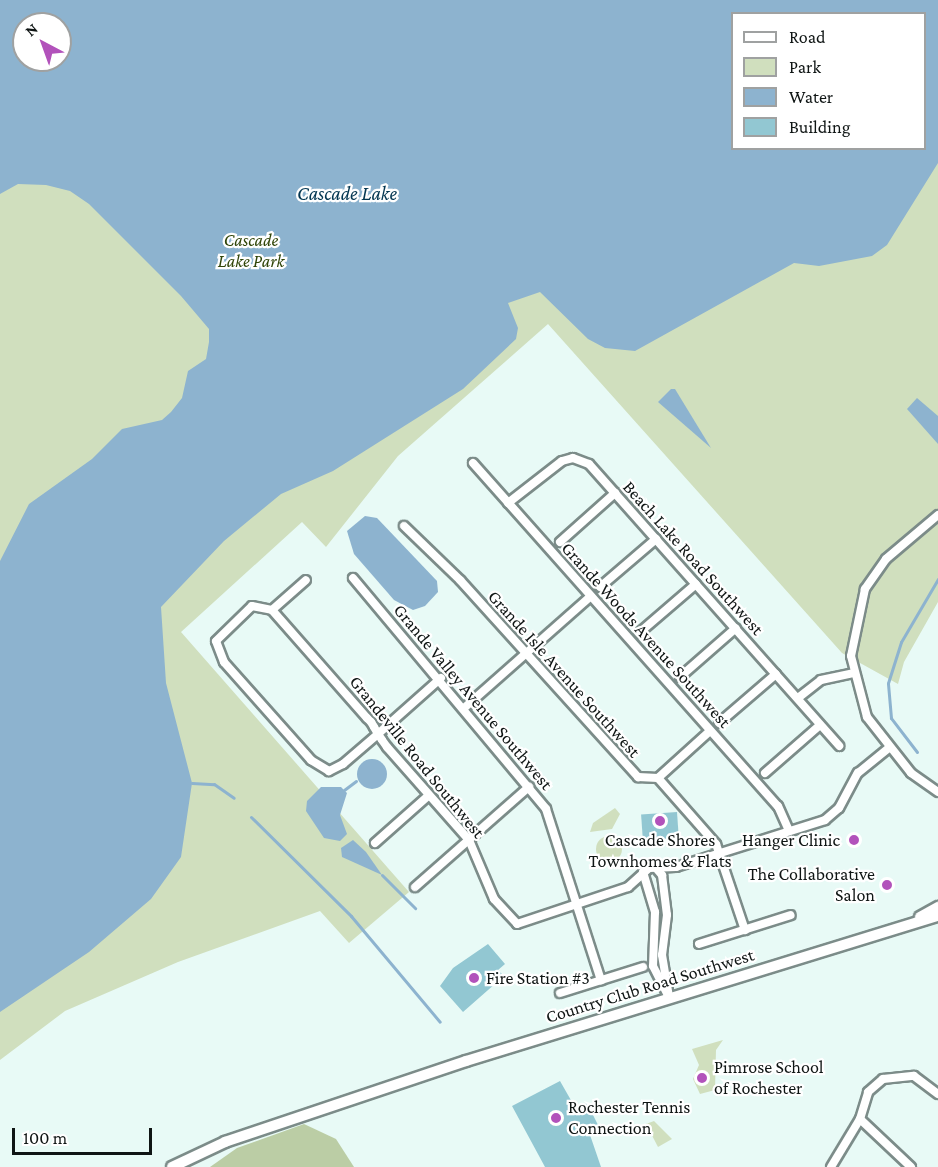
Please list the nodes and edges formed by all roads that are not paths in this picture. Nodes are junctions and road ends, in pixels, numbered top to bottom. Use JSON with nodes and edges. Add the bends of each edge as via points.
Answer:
{"nodes":[{"id":1,"x":473,"y":463,"type":"dead end"},
{"id":2,"x":615,"y":493,"type":"junction"},
{"id":3,"x":508,"y":503,"type":"junction"},
{"id":4,"x":938,"y":514,"type":"edge"},
{"id":5,"x":404,"y":526,"type":"dead end"},
{"id":6,"x":656,"y":539,"type":"junction"},
{"id":7,"x":560,"y":542,"type":"dead end"},
{"id":8,"x":352,"y":578,"type":"dead end"},
{"id":9,"x":306,"y":580,"type":"dead end"},
{"id":10,"x":696,"y":584,"type":"junction"},
{"id":11,"x":600,"y":587,"type":"dead end"},
{"id":12,"x":591,"y":597,"type":"junction"},
{"id":13,"x":272,"y":610,"type":"junction"},
{"id":14,"x":736,"y":628,"type":"junction"},
{"id":15,"x":639,"y":633,"type":"dead end"},
{"id":16,"x":526,"y":653,"type":"junction"},
{"id":17,"x":853,"y":673,"type":"junction"},
{"id":18,"x":776,"y":674,"type":"junction"},
{"id":19,"x":680,"y":677,"type":"dead end"},
{"id":20,"x":441,"y":678,"type":"junction"},
{"id":21,"x":798,"y":698,"type":"junction"},
{"id":22,"x":464,"y":708,"type":"junction"},
{"id":23,"x":719,"y":723,"type":"dead end"},
{"id":24,"x":820,"y":725,"type":"junction"},
{"id":25,"x":711,"y":731,"type":"junction"},
{"id":26,"x":378,"y":734,"type":"junction"},
{"id":27,"x":839,"y":746,"type":"dead end"},
{"id":28,"x":890,"y":747,"type":"junction"},
{"id":29,"x":765,"y":773,"type":"dead end"},
{"id":30,"x":658,"y":778,"type":"junction"},
{"id":31,"x":529,"y":787,"type":"junction"},
{"id":32,"x":937,"y":789,"type":"edge"},
{"id":33,"x":429,"y":795,"type":"junction"},
{"id":34,"x":789,"y":831,"type":"junction"},
{"id":35,"x":469,"y":840,"type":"junction"},
{"id":36,"x":375,"y":843,"type":"dead end"},
{"id":37,"x":720,"y":853,"type":"junction"},
{"id":38,"x":655,"y":867,"type":"junction"},
{"id":39,"x":676,"y":867,"type":"junction"},
{"id":40,"x":643,"y":872,"type":"junction"},
{"id":41,"x":663,"y":880,"type":"junction"},
{"id":42,"x":646,"y":886,"type":"junction"},
{"id":43,"x":415,"y":887,"type":"dead end"},
{"id":44,"x":628,"y":887,"type":"junction"},
{"id":45,"x":577,"y":903,"type":"junction"},
{"id":46,"x":938,"y":907,"type":"edge"},
{"id":47,"x":791,"y":915,"type":"dead end"},
{"id":48,"x":938,"y":916,"type":"edge"},
{"id":49,"x":909,"y":922,"type":"junction"},
{"id":50,"x":744,"y":930,"type":"junction"},
{"id":51,"x":654,"y":933,"type":"junction"},
{"id":52,"x":665,"y":935,"type":"junction"},
{"id":53,"x":699,"y":944,"type":"dead end"},
{"id":54,"x":643,"y":967,"type":"dead end"},
{"id":55,"x":601,"y":980,"type":"junction"},
{"id":56,"x":560,"y":993,"type":"dead end"},
{"id":57,"x":669,"y":998,"type":"junction"},
{"id":58,"x":938,"y":1094,"type":"edge"},
{"id":59,"x":860,"y":1119,"type":"junction"},
{"id":60,"x":172,"y":1167,"type":"edge"},
{"id":61,"x":831,"y":1167,"type":"edge"},
{"id":62,"x":911,"y":1167,"type":"edge"}],
"edges":[{"from":1,"to":3,"type":"street","name":"Grande Woods Avenue Southwest"},
{"from":2,"to":3,"type":"street","name":"Beach Lake Road Southwest","via":[[589,464],[573,458]]},
{"from":2,"to":6,"type":"street","name":"Beach Lake Road Southwest"},
{"from":2,"to":7,"type":"street"},
{"from":3,"to":12,"type":"street","name":"Grande Woods Avenue Southwest"},
{"from":4,"to":17,"type":"street","via":[[879,567],[865,589],[852,630]]},
{"from":5,"to":16,"type":"street","name":"Grande Isle Avenue Southwest"},
{"from":6,"to":10,"type":"street","name":"Beach Lake Road Southwest"},
{"from":6,"to":11,"type":"street"},
{"from":8,"to":20,"type":"street","name":"Grande Valley Avenue Southwest"},
{"from":9,"to":13,"type":"street"},
{"from":10,"to":14,"type":"street","name":"Beach Lake Road Southwest"},
{"from":10,"to":15,"type":"street"},
{"from":12,"to":16,"type":"street"},
{"from":12,"to":25,"type":"street","name":"Grande Woods Avenue Southwest"},
{"from":13,"to":26,"type":"street","name":"Grandeville Road Southwest"},
{"from":13,"to":26,"type":"street","via":[[252,606],[222,630],[216,645],[224,662],[324,770],[338,768]]},
{"from":14,"to":18,"type":"street","name":"Beach Lake Road Southwest"},
{"from":14,"to":19,"type":"street"},
{"from":16,"to":22,"type":"street"},
{"from":16,"to":30,"type":"street","name":"Grande Isle Avenue Southwest","via":[[630,771],[643,779]]},
{"from":17,"to":21,"type":"street","via":[[821,680]]},
{"from":17,"to":28,"type":"street","via":[[864,712]]},
{"from":18,"to":21,"type":"street","name":"Beach Lake Road Southwest"},
{"from":18,"to":23,"type":"street"},
{"from":20,"to":22,"type":"street","name":"Grande Valley Avenue Southwest"},
{"from":20,"to":26,"type":"street"},
{"from":21,"to":24,"type":"street","name":"Beach Lake Road Southwest"},
{"from":22,"to":31,"type":"street","name":"Grande Valley Avenue Southwest"},
{"from":24,"to":27,"type":"street","name":"Beach Lake Road Southwest"},
{"from":24,"to":29,"type":"street"},
{"from":25,"to":30,"type":"street"},
{"from":25,"to":34,"type":"street","name":"Grande Woods Avenue Southwest","via":[[778,806]]},
{"from":26,"to":33,"type":"street","name":"Grandeville Road Southwest"},
{"from":28,"to":32,"type":"street"},
{"from":28,"to":34,"type":"street","name":"Grandeville Road Southwest","via":[[858,773],[833,815]]},
{"from":30,"to":37,"type":"street"},
{"from":31,"to":35,"type":"street"},
{"from":31,"to":45,"type":"street","name":"Grande Valley Avenue Southwest","via":[[548,812]]},
{"from":33,"to":35,"type":"street","name":"Grandeville Road Southwest"},
{"from":33,"to":36,"type":"street"},
{"from":34,"to":37,"type":"street","name":"Grandeville Road Southwest"},
{"from":35,"to":43,"type":"street"},
{"from":35,"to":45,"type":"street","name":"Grandeville Road Southwest","via":[[494,899],[517,924]]},
{"from":37,"to":39,"type":"street","name":"Grandeville Road Southwest"},
{"from":37,"to":50,"type":"street"},
{"from":38,"to":39,"type":"street","name":"Grandeville Road Southwest"},
{"from":38,"to":40,"type":"street","name":"Grandeville Road Southwest"},
{"from":38,"to":41,"type":"street"},
{"from":39,"to":41,"type":"street","name":"Grandeville Road Southwest"},
{"from":40,"to":42,"type":"street"},
{"from":40,"to":44,"type":"street","name":"Grandeville Road Southwest"},
{"from":41,"to":42,"type":"street","name":"Grandeville Road Southwest","via":[[657,887]]},
{"from":41,"to":52,"type":"street"},
{"from":42,"to":44,"type":"street","name":"Grandeville Road Southwest"},
{"from":42,"to":51,"type":"street","via":[[655,906]]},
{"from":44,"to":45,"type":"street","name":"Grandeville Road Southwest"},
{"from":45,"to":55,"type":"street","name":"Grande Valley Avenue Southwest"},
{"from":46,"to":49,"type":"main road"},
{"from":47,"to":50,"type":"street"},
{"from":48,"to":49,"type":"main road"},
{"from":49,"to":57,"type":"main road","name":"Country Club Road Southwest"},
{"from":50,"to":53,"type":"street"},
{"from":51,"to":52,"type":"street"},
{"from":51,"to":57,"type":"street","via":[[653,966]]},
{"from":52,"to":57,"type":"street"},
{"from":54,"to":55,"type":"street"},
{"from":55,"to":56,"type":"street"},
{"from":57,"to":60,"type":"main road","name":"Country Club Road Southwest","via":[[225,1142]]},
{"from":58,"to":59,"type":"street","via":[[924,1081],[902,1074],[874,1085]]},
{"from":59,"to":61,"type":"street"},
{"from":59,"to":62,"type":"street"}]}
